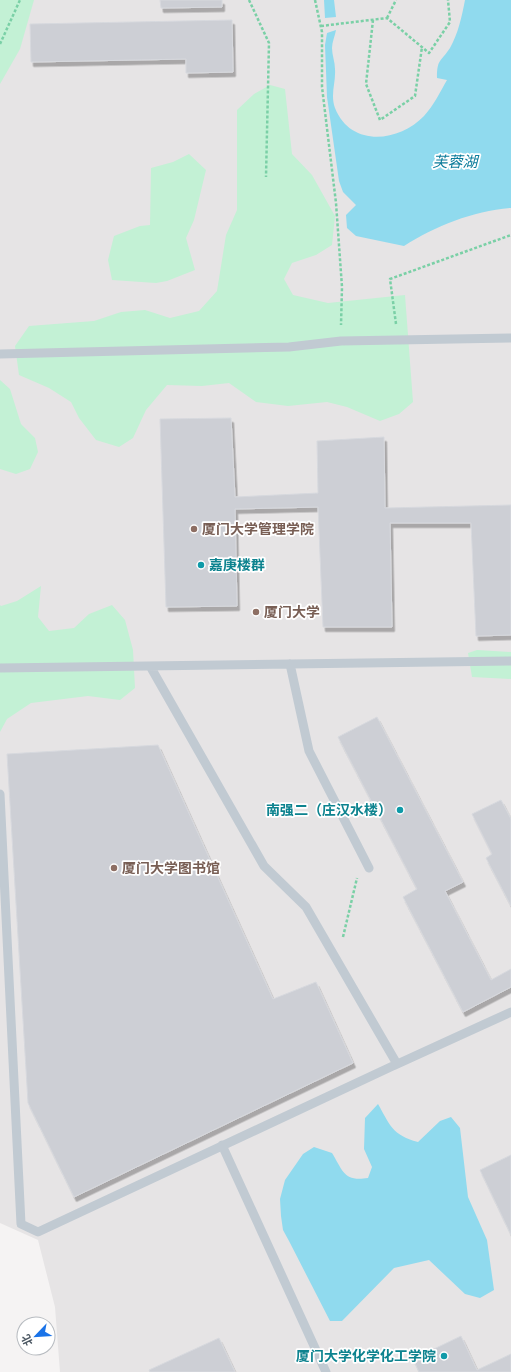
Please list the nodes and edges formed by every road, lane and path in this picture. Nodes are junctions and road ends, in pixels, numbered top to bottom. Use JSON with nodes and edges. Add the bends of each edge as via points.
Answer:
{"nodes":[{"id":1,"x":20,"y":0,"type":"edge"},
{"id":2,"x":249,"y":0,"type":"edge"},
{"id":3,"x":315,"y":0,"type":"edge"},
{"id":4,"x":396,"y":0,"type":"edge"},
{"id":5,"x":448,"y":0,"type":"edge"},
{"id":6,"x":387,"y":18,"type":"junction"},
{"id":7,"x":372,"y":20,"type":"junction"},
{"id":8,"x":321,"y":26,"type":"junction"},
{"id":9,"x":0,"y":44,"type":"edge"},
{"id":10,"x":422,"y":47,"type":"junction"},
{"id":11,"x":266,"y":177,"type":"dead end"},
{"id":12,"x":511,"y":235,"type":"edge"},
{"id":13,"x":511,"y":338,"type":"edge"},
{"id":14,"x":340,"y":341,"type":"junction"},
{"id":15,"x":398,"y":341,"type":"junction"},
{"id":16,"x":0,"y":354,"type":"edge"},
{"id":17,"x":511,"y":661,"type":"edge"},
{"id":18,"x":290,"y":664,"type":"junction"},
{"id":19,"x":150,"y":666,"type":"junction"},
{"id":20,"x":0,"y":668,"type":"edge"},
{"id":21,"x":0,"y":794,"type":"edge"},
{"id":22,"x":362,"y":854,"type":"junction"},
{"id":23,"x":369,"y":868,"type":"dead end"},
{"id":24,"x":338,"y":961,"type":"junction"},
{"id":25,"x":511,"y":1012,"type":"edge"},
{"id":26,"x":393,"y":1066,"type":"junction"},
{"id":27,"x":222,"y":1145,"type":"junction"},
{"id":28,"x":326,"y":1372,"type":"edge"}],
"edges":[{"from":1,"to":9,"type":"path"},
{"from":2,"to":11,"type":"path","via":[[269,43]]},
{"from":3,"to":8,"type":"path"},
{"from":4,"to":6,"type":"path"},
{"from":5,"to":10,"type":"path","via":[[450,22],[429,53]]},
{"from":6,"to":7,"type":"path"},
{"from":6,"to":10,"type":"path"},
{"from":7,"to":8,"type":"path"},
{"from":7,"to":10,"type":"path","via":[[366,84],[380,120],[415,96]]},
{"from":8,"to":14,"type":"path","via":[[322,87],[336,203],[342,287]]},
{"from":12,"to":15,"type":"path","via":[[390,279]]},
{"from":13,"to":15,"type":"lane"},
{"from":14,"to":15,"type":"lane"},
{"from":14,"to":16,"type":"lane","via":[[290,347]]},
{"from":17,"to":18,"type":"lane"},
{"from":18,"to":19,"type":"lane"},
{"from":18,"to":22,"type":"lane","via":[[309,751]]},
{"from":19,"to":20,"type":"lane"},
{"from":19,"to":24,"type":"lane","via":[[264,866],[306,907]]},
{"from":21,"to":27,"type":"lane","via":[[21,1224],[38,1232]]},
{"from":22,"to":23,"type":"lane"},
{"from":22,"to":24,"type":"path"},
{"from":24,"to":26,"type":"lane","via":[[397,1064]]},
{"from":25,"to":26,"type":"lane"},
{"from":26,"to":27,"type":"lane"},
{"from":27,"to":28,"type":"lane"}]}
